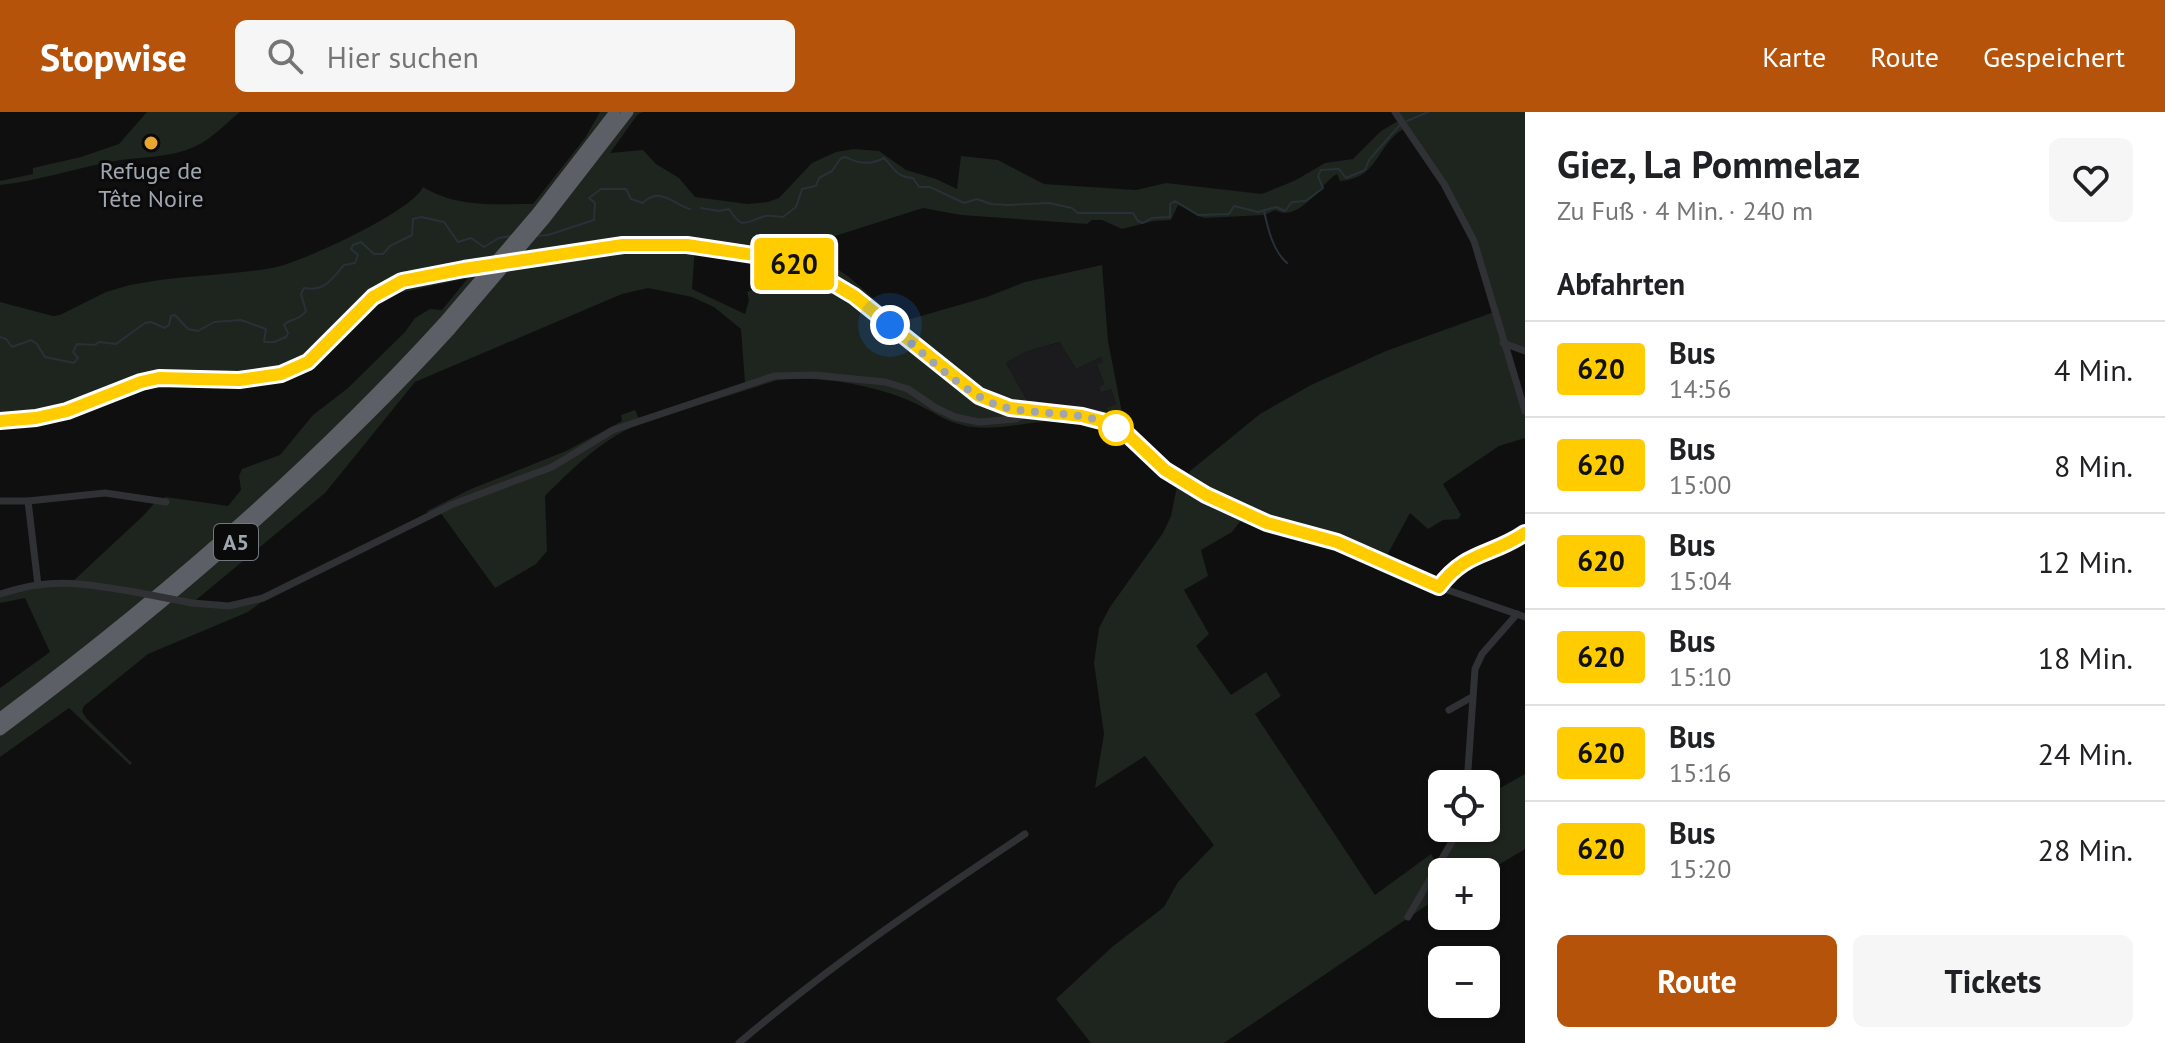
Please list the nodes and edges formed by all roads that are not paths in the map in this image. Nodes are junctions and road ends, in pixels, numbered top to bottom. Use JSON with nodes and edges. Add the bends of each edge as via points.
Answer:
{"nodes":[{"id":1,"x":615,"y":112,"type":"edge"},
{"id":2,"x":628,"y":112,"type":"edge"},
{"id":3,"x":1395,"y":112,"type":"edge"},
{"id":4,"x":446,"y":326,"type":"junction"},
{"id":5,"x":1503,"y":343,"type":"junction"},
{"id":6,"x":1525,"y":351,"type":"edge"},
{"id":7,"x":1028,"y":411,"type":"junction"},
{"id":8,"x":1525,"y":411,"type":"edge"},
{"id":9,"x":0,"y":421,"type":"edge"},
{"id":10,"x":0,"y":501,"type":"edge"},
{"id":11,"x":28,"y":501,"type":"junction"},
{"id":12,"x":166,"y":502,"type":"dead end"},
{"id":13,"x":1525,"y":533,"type":"edge"},
{"id":14,"x":38,"y":585,"type":"junction"},
{"id":15,"x":1439,"y":587,"type":"junction"},
{"id":16,"x":0,"y":594,"type":"edge"},
{"id":17,"x":1521,"y":616,"type":"edge"},
{"id":18,"x":1472,"y":697,"type":"junction"},
{"id":19,"x":1449,"y":710,"type":"dead end"},
{"id":20,"x":0,"y":718,"type":"edge"},
{"id":21,"x":0,"y":730,"type":"edge"},
{"id":22,"x":1468,"y":770,"type":"edge"},
{"id":23,"x":1025,"y":834,"type":"dead end"},
{"id":24,"x":1452,"y":842,"type":"edge"},
{"id":25,"x":1408,"y":917,"type":"dead end"},
{"id":26,"x":739,"y":1043,"type":"edge"}],
"edges":[{"from":1,"to":4,"type":"highway","number":"A5","bridge":true},
{"from":2,"to":4,"type":"highway","number":"A5","bridge":true,"via":[[536,230]]},
{"from":3,"to":5,"type":"street","via":[[1463,216]]},
{"from":4,"to":20,"type":"highway","number":"A5","via":[[241,524],[133,617]]},
{"from":4,"to":21,"type":"highway","number":"A5","via":[[349,435],[257,523],[121,638]]},
{"from":5,"to":6,"type":"street"},
{"from":5,"to":8,"type":"street"},
{"from":7,"to":9,"type":"street","via":[[979,396],[854,296],[812,271],[784,261],[651,243],[393,284],[361,307],[308,362],[281,374],[239,380],[159,378],[67,411]]},
{"from":7,"to":14,"type":"street","bridge":true,"via":[[1016,419],[979,422],[955,417],[908,389],[885,382],[774,376],[613,430],[552,467],[451,505],[263,598],[229,606],[85,585]]},
{"from":7,"to":15,"type":"street","via":[[1105,422],[1206,495],[1267,523],[1337,542]]},
{"from":10,"to":11,"type":"street"},
{"from":11,"to":12,"type":"street","via":[[105,493]]},
{"from":11,"to":14,"type":"street"},
{"from":13,"to":15,"type":"street","via":[[1464,561]]},
{"from":14,"to":16,"type":"street"},
{"from":15,"to":17,"type":"street"},
{"from":17,"to":18,"type":"street","via":[[1479,659]]},
{"from":18,"to":19,"type":"street"},
{"from":18,"to":22,"type":"street"},
{"from":23,"to":26,"type":"street","via":[[872,937]]},
{"from":24,"to":25,"type":"street"}]}
